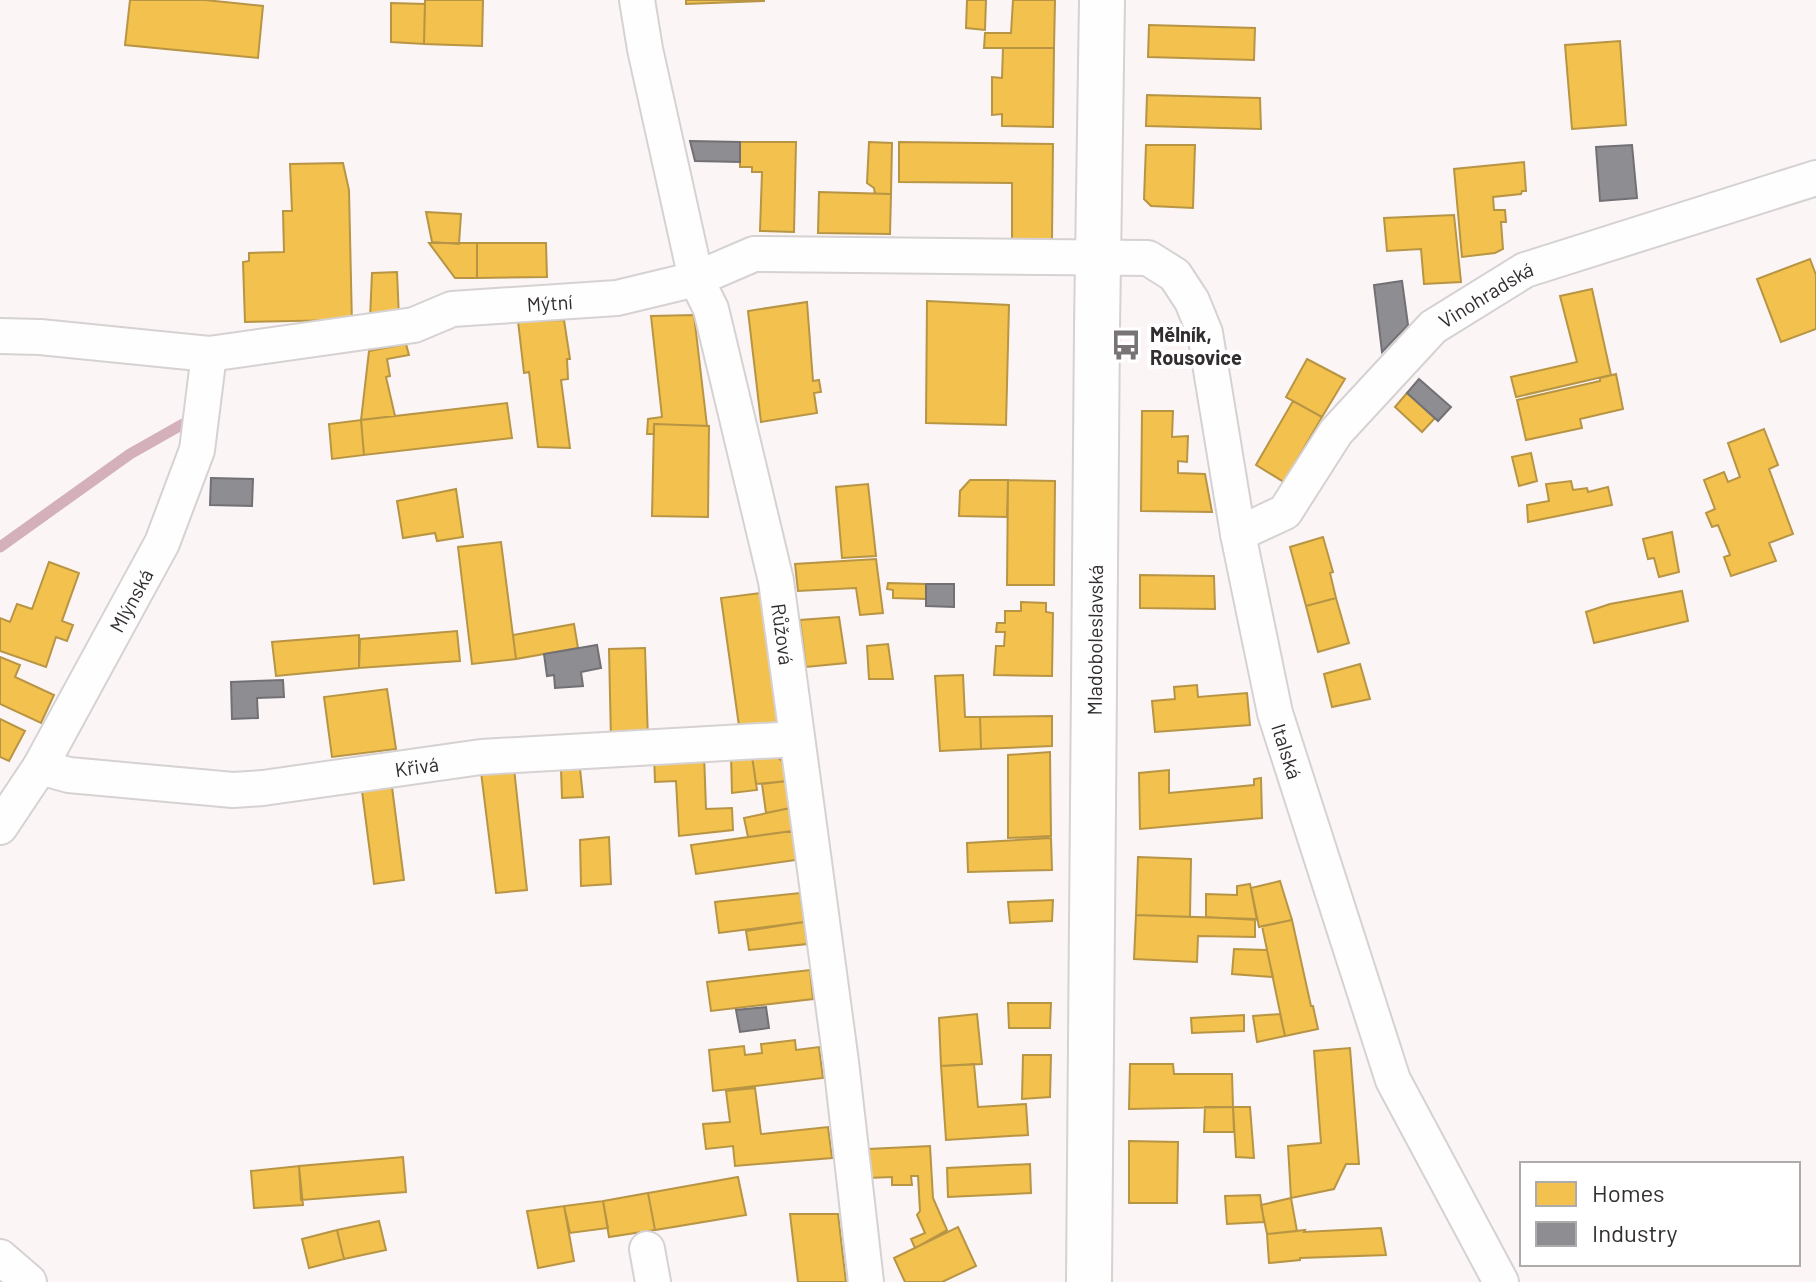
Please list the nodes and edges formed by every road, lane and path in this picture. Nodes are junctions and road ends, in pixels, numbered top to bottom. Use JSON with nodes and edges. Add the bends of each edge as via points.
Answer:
{"nodes":[{"id":1,"x":637,"y":0,"type":"edge"},
{"id":2,"x":1102,"y":0,"type":"edge"},
{"id":3,"x":1816,"y":178,"type":"edge"},
{"id":4,"x":1098,"y":257,"type":"junction"},
{"id":5,"x":696,"y":279,"type":"junction"},
{"id":6,"x":0,"y":336,"type":"edge"},
{"id":7,"x":209,"y":354,"type":"junction"},
{"id":8,"x":1238,"y":534,"type":"junction"},
{"id":9,"x":796,"y":739,"type":"junction"},
{"id":10,"x":40,"y":767,"type":"junction"},
{"id":11,"x":0,"y":827,"type":"edge"},
{"id":12,"x":647,"y":1249,"type":"dead end"},
{"id":13,"x":0,"y":1257,"type":"edge"},
{"id":14,"x":1089,"y":1262,"type":"edge"},
{"id":15,"x":29,"y":1282,"type":"edge"},
{"id":16,"x":653,"y":1282,"type":"edge"},
{"id":17,"x":866,"y":1282,"type":"edge"},
{"id":18,"x":1501,"y":1282,"type":"edge"}],
"edges":[{"from":1,"to":5,"type":"street","name":"Růžová"},
{"from":2,"to":4,"type":"main road","name":"Mladoboleslavská"},
{"from":3,"to":8,"type":"street","name":"Vinohradská","via":[[1525,270],[1433,327],[1336,432],[1285,512]]},
{"from":4,"to":5,"type":"street","name":"Mýtní","via":[[754,254]]},
{"from":4,"to":8,"type":"street","name":"Italská","via":[[1148,258],[1175,275],[1192,301],[1205,333]]},
{"from":4,"to":14,"type":"main road","name":"Mladoboleslavská"},
{"from":5,"to":7,"type":"street","name":"Mýtní","via":[[617,298],[452,309],[414,325]]},
{"from":5,"to":9,"type":"street","name":"Růžová","via":[[711,309],[776,581]]},
{"from":6,"to":7,"type":"street","name":"Mýtní"},
{"from":7,"to":10,"type":"street","name":"Mlýnská","via":[[197,450],[162,543]]},
{"from":8,"to":18,"type":"street","name":"Italská","via":[[1275,713],[1393,1080]]},
{"from":9,"to":10,"type":"street","name":"Křivá","via":[[481,757],[233,790],[69,775]]},
{"from":9,"to":17,"type":"street","name":"Růžová"},
{"from":10,"to":11,"type":"street","name":"Mlýnská"},
{"from":12,"to":16,"type":"street"},
{"from":13,"to":15,"type":"street"}]}
